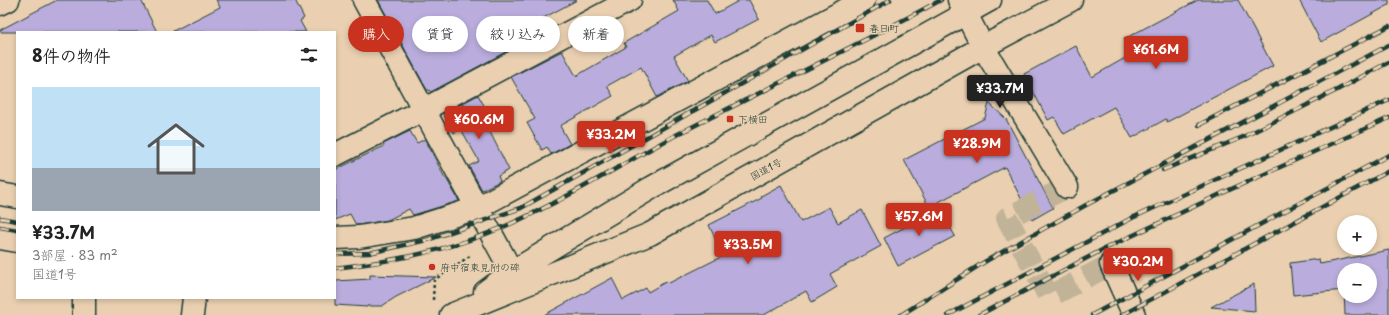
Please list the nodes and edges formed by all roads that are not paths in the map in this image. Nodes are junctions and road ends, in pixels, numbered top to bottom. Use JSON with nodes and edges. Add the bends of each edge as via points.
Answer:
{"nodes":[{"id":1,"x":8,"y":0,"type":"edge"},
{"id":2,"x":364,"y":0,"type":"edge"},
{"id":3,"x":630,"y":0,"type":"edge"},
{"id":4,"x":864,"y":0,"type":"edge"},
{"id":5,"x":990,"y":0,"type":"edge"},
{"id":6,"x":1071,"y":0,"type":"edge"},
{"id":7,"x":0,"y":4,"type":"edge"},
{"id":8,"x":962,"y":7,"type":"edge"},
{"id":9,"x":983,"y":47,"type":"junction"},
{"id":10,"x":424,"y":110,"type":"junction"},
{"id":11,"x":336,"y":154,"type":"edge"},
{"id":12,"x":1067,"y":187,"type":"dead end"},
{"id":13,"x":0,"y":194,"type":"edge"},
{"id":14,"x":16,"y":197,"type":"edge"},
{"id":15,"x":477,"y":208,"type":"junction"},
{"id":16,"x":0,"y":238,"type":"edge"},
{"id":17,"x":336,"y":238,"type":"edge"},
{"id":18,"x":16,"y":241,"type":"edge"},
{"id":19,"x":1111,"y":264,"type":"dead end"},
{"id":20,"x":512,"y":272,"type":"junction"},
{"id":21,"x":84,"y":299,"type":"edge"},
{"id":22,"x":194,"y":299,"type":"edge"},
{"id":23,"x":84,"y":315,"type":"edge"},
{"id":24,"x":192,"y":315,"type":"edge"},
{"id":25,"x":451,"y":315,"type":"edge"},
{"id":26,"x":1134,"y":315,"type":"edge"}],
"edges":[{"from":1,"to":7,"type":"main road"},
{"from":2,"to":10,"type":"main road"},
{"from":3,"to":10,"type":"main road"},
{"from":4,"to":15,"type":"main road"},
{"from":5,"to":8,"type":"main road","name":"国道1号"},
{"from":6,"to":9,"type":"main road","name":"国道1号"},
{"from":8,"to":9,"type":"main road"},
{"from":8,"to":20,"type":"main road","name":"国道1号"},
{"from":9,"to":12,"type":"main road"},
{"from":9,"to":25,"type":"main road","name":"国道1号","via":[[650,234]]},
{"from":10,"to":11,"type":"main road"},
{"from":10,"to":15,"type":"main road"},
{"from":13,"to":14,"type":"main road"},
{"from":15,"to":17,"type":"main road","via":[[414,228]]},
{"from":15,"to":20,"type":"main road"},
{"from":16,"to":18,"type":"main road"},
{"from":19,"to":26,"type":"main road"},
{"from":20,"to":25,"type":"main road","name":"国道1号"},
{"from":21,"to":23,"type":"main road"},
{"from":22,"to":24,"type":"main road"}]}
